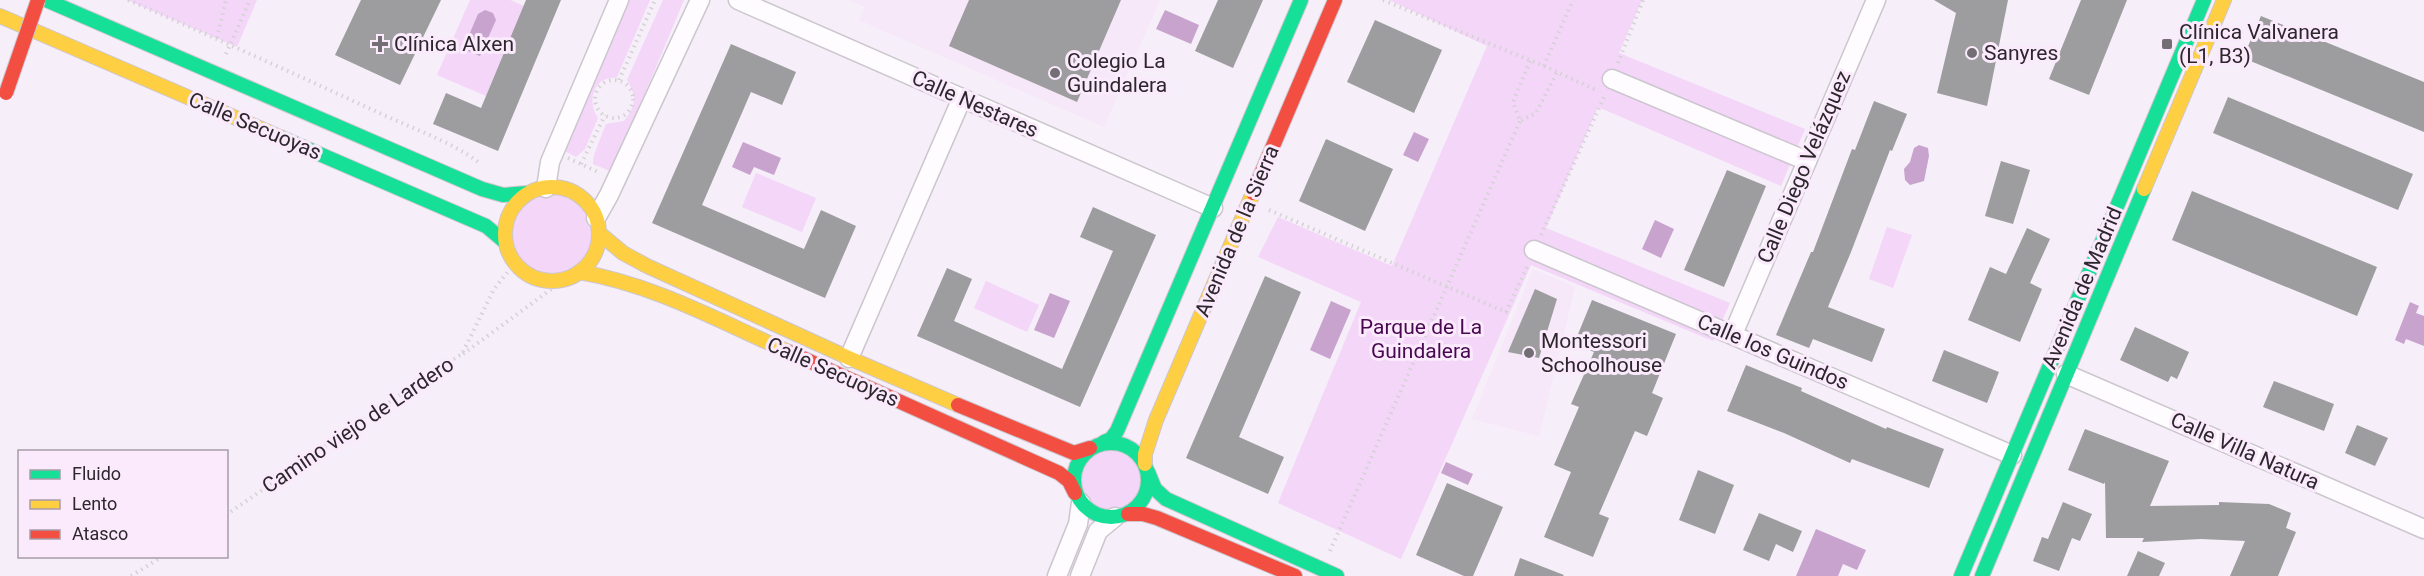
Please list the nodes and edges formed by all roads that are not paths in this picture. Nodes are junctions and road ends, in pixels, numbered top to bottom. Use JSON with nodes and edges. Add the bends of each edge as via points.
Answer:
{"nodes":[{"id":1,"x":38,"y":0,"type":"edge"},
{"id":2,"x":619,"y":0,"type":"edge"},
{"id":3,"x":700,"y":0,"type":"edge"},
{"id":4,"x":738,"y":0,"type":"edge"},
{"id":5,"x":1301,"y":0,"type":"edge"},
{"id":6,"x":1335,"y":0,"type":"edge"},
{"id":7,"x":1875,"y":0,"type":"edge"},
{"id":8,"x":2204,"y":0,"type":"edge"},
{"id":9,"x":2224,"y":0,"type":"edge"},
{"id":10,"x":52,"y":3,"type":"edge"},
{"id":11,"x":0,"y":16,"type":"edge"},
{"id":12,"x":1609,"y":86,"type":"road end"},
{"id":13,"x":6,"y":93,"type":"dead end"},
{"id":14,"x":962,"y":98,"type":"junction"},
{"id":15,"x":1807,"y":160,"type":"junction"},
{"id":16,"x":546,"y":188,"type":"junction"},
{"id":17,"x":528,"y":194,"type":"junction"},
{"id":18,"x":1213,"y":208,"type":"junction"},
{"id":19,"x":597,"y":226,"type":"junction"},
{"id":20,"x":506,"y":242,"type":"junction"},
{"id":21,"x":1534,"y":250,"type":"road end"},
{"id":22,"x":573,"y":275,"type":"junction"},
{"id":23,"x":1733,"y":334,"type":"junction"},
{"id":24,"x":849,"y":358,"type":"junction"},
{"id":25,"x":2066,"y":374,"type":"junction"},
{"id":26,"x":1104,"y":442,"type":"junction"},
{"id":27,"x":1090,"y":448,"type":"junction"},
{"id":28,"x":2012,"y":455,"type":"junction"},
{"id":29,"x":1146,"y":468,"type":"junction"},
{"id":30,"x":1078,"y":498,"type":"junction"},
{"id":31,"x":1122,"y":515,"type":"junction"},
{"id":32,"x":2424,"y":529,"type":"edge"},
{"id":33,"x":1057,"y":576,"type":"edge"},
{"id":34,"x":1080,"y":576,"type":"edge"},
{"id":35,"x":1295,"y":576,"type":"edge"},
{"id":36,"x":1337,"y":576,"type":"edge"},
{"id":37,"x":1961,"y":576,"type":"edge"},
{"id":38,"x":1982,"y":576,"type":"edge"}],
"edges":[{"from":1,"to":13,"type":"main road","bridge":true},
{"from":2,"to":16,"type":"street","via":[[549,162]]},
{"from":3,"to":19,"type":"street"},
{"from":4,"to":14,"type":"street","name":"Calle Nestares"},
{"from":5,"to":18,"type":"main road","name":"Avenida de la Sierra"},
{"from":6,"to":29,"type":"main road","name":"Avenida de la Sierra","via":[[1156,420],[1144,454]]},
{"from":7,"to":15,"type":"street","name":"Calle Diego Velázquez"},
{"from":8,"to":28,"type":"main road","name":"Avenida de Madrid"},
{"from":9,"to":25,"type":"main road","name":"Avenida de Madrid"},
{"from":10,"to":17,"type":"main road","name":"Calle Secuoyas","via":[[476,186],[503,195]]},
{"from":11,"to":20,"type":"main road","name":"Calle Secuoyas","via":[[462,215],[486,226]]},
{"from":12,"to":15,"type":"street"},
{"from":14,"to":18,"type":"street","name":"Calle Nestares"},
{"from":14,"to":24,"type":"street"},
{"from":15,"to":23,"type":"street","name":"Calle Diego Velázquez"},
{"from":16,"to":17,"type":"main road"},
{"from":16,"to":19,"type":"main road","via":[[562,188],[576,194],[588,205]]},
{"from":17,"to":20,"type":"main road","via":[[509,214]]},
{"from":18,"to":26,"type":"main road","name":"Avenida de la Sierra","via":[[1117,431]]},
{"from":19,"to":22,"type":"main road","via":[[597,248],[590,262]]},
{"from":19,"to":24,"type":"main road","name":"Calle Secuoyas","via":[[623,253],[647,266]]},
{"from":20,"to":22,"type":"main road","via":[[514,263],[525,273],[552,281]]},
{"from":21,"to":23,"type":"street","name":"Calle los Guindos"},
{"from":22,"to":30,"type":"main road","name":"Calle Secuoyas","via":[[610,277],[638,285],[1059,473],[1069,481]]},
{"from":23,"to":28,"type":"street","name":"Calle los Guindos"},
{"from":24,"to":27,"type":"main road","name":"Calle Secuoyas","via":[[1059,448],[1074,453]]},
{"from":25,"to":32,"type":"street","name":"Calle Villa Natura"},
{"from":25,"to":38,"type":"main road","name":"Avenida de Madrid"},
{"from":26,"to":27,"type":"main road"},
{"from":26,"to":29,"type":"main road","via":[[1128,446]]},
{"from":27,"to":30,"type":"main road","via":[[1075,468],[1073,480]]},
{"from":28,"to":37,"type":"main road","name":"Avenida de Madrid"},
{"from":29,"to":31,"type":"main road","via":[[1149,484],[1145,496],[1138,506]]},
{"from":29,"to":36,"type":"main road","via":[[1155,489],[1166,499]]},
{"from":30,"to":31,"type":"main road","via":[[1096,514]]},
{"from":30,"to":33,"type":"street","via":[[1078,524]]},
{"from":31,"to":34,"type":"street","via":[[1098,531]]},
{"from":31,"to":35,"type":"main road","via":[[1157,518]]}]}
